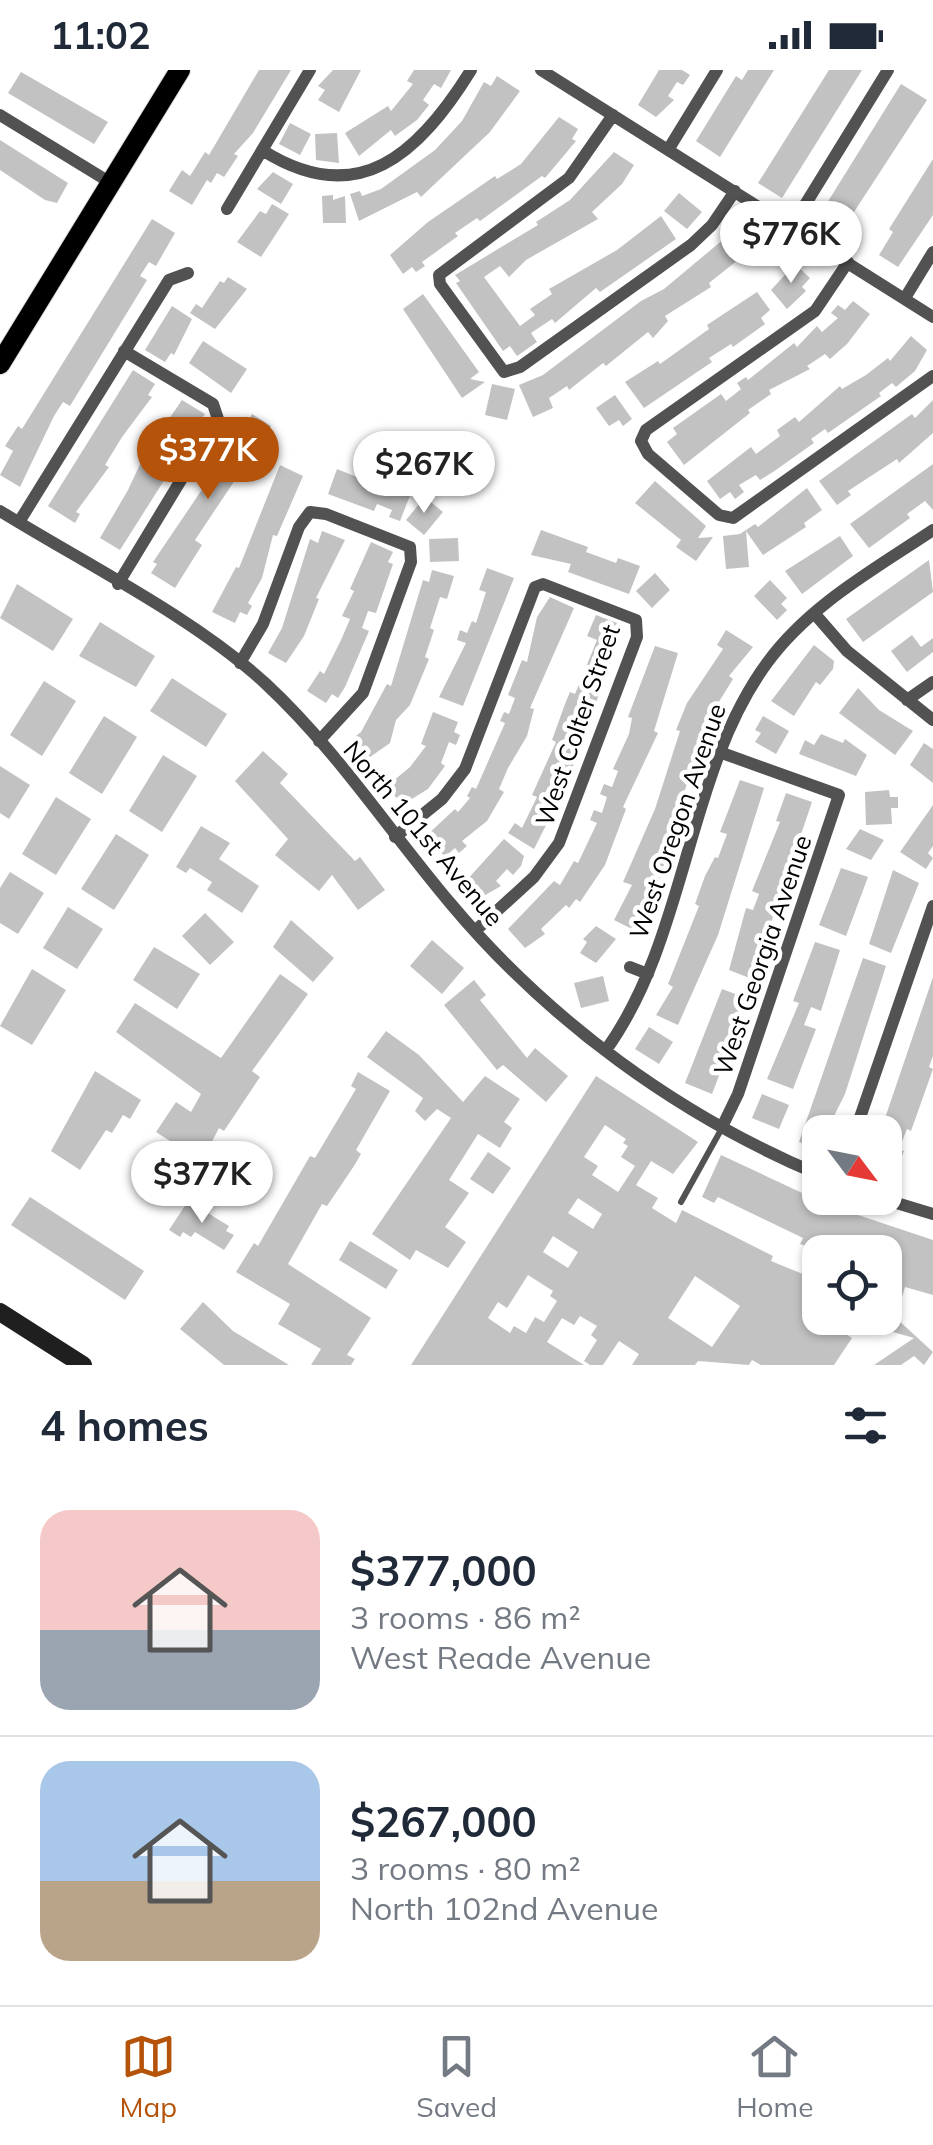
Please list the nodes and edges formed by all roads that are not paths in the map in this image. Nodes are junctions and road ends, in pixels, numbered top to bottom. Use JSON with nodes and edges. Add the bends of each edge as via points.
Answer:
{"nodes":[{"id":1,"x":180,"y":70,"type":"edge"},
{"id":2,"x":310,"y":70,"type":"edge"},
{"id":3,"x":472,"y":70,"type":"edge"},
{"id":4,"x":717,"y":70,"type":"edge"},
{"id":5,"x":888,"y":70,"type":"edge"},
{"id":6,"x":547,"y":72,"type":"edge"},
{"id":7,"x":0,"y":115,"type":"edge"},
{"id":8,"x":613,"y":115,"type":"junction"},
{"id":9,"x":262,"y":150,"type":"junction"},
{"id":10,"x":668,"y":150,"type":"junction"},
{"id":11,"x":111,"y":182,"type":"junction"},
{"id":12,"x":734,"y":191,"type":"junction"},
{"id":13,"x":226,"y":209,"type":"dead end"},
{"id":14,"x":792,"y":226,"type":"junction"},
{"id":15,"x":933,"y":252,"type":"edge"},
{"id":16,"x":848,"y":262,"type":"junction"},
{"id":17,"x":188,"y":274,"type":"dead end"},
{"id":18,"x":904,"y":298,"type":"junction"},
{"id":19,"x":933,"y":316,"type":"edge"},
{"id":20,"x":124,"y":352,"type":"junction"},
{"id":21,"x":0,"y":364,"type":"edge"},
{"id":22,"x":933,"y":376,"type":"edge"},
{"id":23,"x":0,"y":510,"type":"edge"},
{"id":24,"x":19,"y":522,"type":"junction"},
{"id":25,"x":933,"y":530,"type":"edge"},
{"id":26,"x":118,"y":584,"type":"junction"},
{"id":27,"x":814,"y":613,"type":"junction"},
{"id":28,"x":240,"y":663,"type":"junction"},
{"id":29,"x":933,"y":682,"type":"edge"},
{"id":30,"x":907,"y":700,"type":"junction"},
{"id":31,"x":933,"y":720,"type":"edge"},
{"id":32,"x":319,"y":741,"type":"junction"},
{"id":33,"x":722,"y":753,"type":"junction"},
{"id":34,"x":395,"y":837,"type":"junction"},
{"id":35,"x":933,"y":906,"type":"edge"},
{"id":36,"x":929,"y":926,"type":"edge"},
{"id":37,"x":475,"y":931,"type":"junction"},
{"id":38,"x":630,"y":967,"type":"dead end"},
{"id":39,"x":648,"y":974,"type":"junction"},
{"id":40,"x":606,"y":1050,"type":"junction"},
{"id":41,"x":861,"y":1115,"type":"edge"},
{"id":42,"x":722,"y":1127,"type":"junction"},
{"id":43,"x":802,"y":1166,"type":"edge"},
{"id":44,"x":681,"y":1202,"type":"dead end"},
{"id":45,"x":902,"y":1205,"type":"edge"},
{"id":46,"x":933,"y":1214,"type":"edge"},
{"id":47,"x":0,"y":1312,"type":"edge"},
{"id":48,"x":84,"y":1365,"type":"edge"}],
"edges":[{"from":1,"to":11,"type":"main road"},
{"from":2,"to":9,"type":"street"},
{"from":3,"to":9,"type":"street","via":[[435,122],[365,172],[302,174]]},
{"from":4,"to":10,"type":"street"},
{"from":5,"to":14,"type":"street"},
{"from":6,"to":8,"type":"street"},
{"from":7,"to":11,"type":"street"},
{"from":8,"to":10,"type":"street"},
{"from":8,"to":12,"type":"street","via":[[569,178],[439,275],[504,372],[691,245]]},
{"from":9,"to":13,"type":"street"},
{"from":10,"to":12,"type":"street"},
{"from":11,"to":21,"type":"main road"},
{"from":12,"to":14,"type":"street"},
{"from":14,"to":16,"type":"street"},
{"from":15,"to":18,"type":"street"},
{"from":16,"to":18,"type":"street"},
{"from":16,"to":22,"type":"street","via":[[814,311],[650,426],[642,442],[648,454],[726,518]]},
{"from":17,"to":20,"type":"street","via":[[168,280]]},
{"from":18,"to":19,"type":"street"},
{"from":20,"to":24,"type":"street"},
{"from":20,"to":26,"type":"street","via":[[212,404],[218,414]]},
{"from":23,"to":24,"type":"street","name":"North 101st Avenue"},
{"from":24,"to":26,"type":"street","name":"North 101st Avenue"},
{"from":25,"to":27,"type":"street","name":"West Oregon Avenue"},
{"from":26,"to":28,"type":"street","name":"North 101st Avenue"},
{"from":27,"to":30,"type":"street","via":[[847,651]]},
{"from":27,"to":33,"type":"street","name":"West Oregon Avenue","via":[[766,664]]},
{"from":28,"to":32,"type":"street","name":"North 101st Avenue"},
{"from":28,"to":32,"type":"street","via":[[310,512],[410,547],[411,562],[363,692]]},
{"from":29,"to":30,"type":"street"},
{"from":30,"to":31,"type":"street"},
{"from":32,"to":34,"type":"street","name":"North 101st Avenue"},
{"from":33,"to":39,"type":"street","name":"West Oregon Avenue"},
{"from":33,"to":42,"type":"street","name":"West Georgia Avenue","via":[[840,795]]},
{"from":34,"to":37,"type":"street","name":"North 101st Avenue"},
{"from":34,"to":37,"type":"street","name":"West Colter Street","via":[[442,800],[465,769],[534,586],[636,620],[637,637],[567,829],[534,877]]},
{"from":35,"to":36,"type":"street"},
{"from":36,"to":41,"type":"street"},
{"from":37,"to":40,"type":"street","name":"North 101st Avenue"},
{"from":38,"to":39,"type":"street","name":"West Oregon Avenue"},
{"from":39,"to":40,"type":"street","name":"West Oregon Avenue"},
{"from":40,"to":42,"type":"street","name":"North 101st Avenue"},
{"from":42,"to":43,"type":"street","name":"North 101st Avenue"},
{"from":42,"to":44,"type":"lane"},
{"from":45,"to":46,"type":"street"},
{"from":47,"to":48,"type":"main road"}]}
